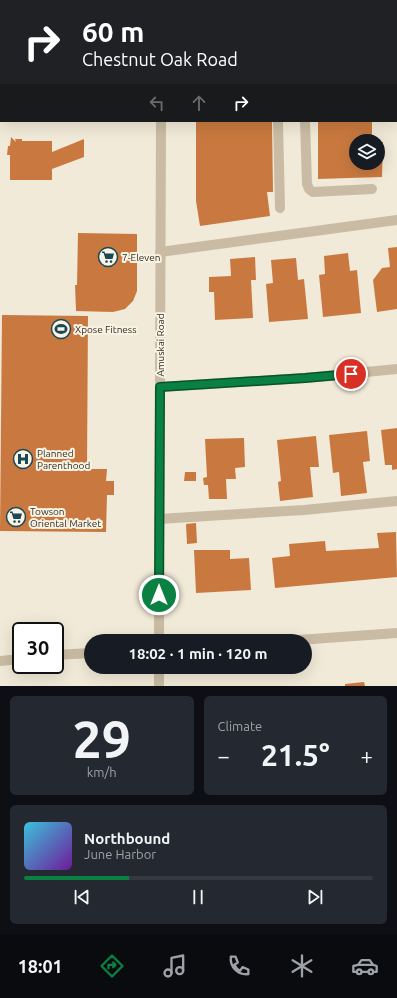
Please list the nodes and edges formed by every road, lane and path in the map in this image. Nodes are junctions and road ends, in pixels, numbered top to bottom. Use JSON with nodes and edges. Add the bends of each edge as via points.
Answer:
{"nodes":[{"id":1,"x":161,"y":122,"type":"edge"},
{"id":2,"x":278,"y":122,"type":"edge"},
{"id":3,"x":305,"y":122,"type":"edge"},
{"id":4,"x":372,"y":189,"type":"dead end"},
{"id":5,"x":280,"y":208,"type":"dead end"},
{"id":6,"x":397,"y":220,"type":"edge"},
{"id":7,"x":160,"y":252,"type":"junction"},
{"id":8,"x":397,"y":369,"type":"edge"},
{"id":9,"x":160,"y":387,"type":"junction"},
{"id":10,"x":397,"y":501,"type":"edge"},
{"id":11,"x":159,"y":519,"type":"junction"},
{"id":12,"x":159,"y":634,"type":"edge"},
{"id":13,"x":396,"y":636,"type":"edge"},
{"id":14,"x":312,"y":640,"type":"edge"},
{"id":15,"x":84,"y":653,"type":"edge"},
{"id":16,"x":64,"y":654,"type":"edge"},
{"id":17,"x":12,"y":660,"type":"edge"},
{"id":18,"x":0,"y":661,"type":"edge"},
{"id":19,"x":159,"y":674,"type":"edge"},
{"id":20,"x":159,"y":686,"type":"edge"}],
"edges":[{"from":1,"to":7,"type":"street","name":"Amuskai Road"},
{"from":2,"to":5,"type":"street"},
{"from":3,"to":4,"type":"street","via":[[309,189],[313,192]]},
{"from":6,"to":7,"type":"street"},
{"from":7,"to":9,"type":"street","name":"Amuskai Road"},
{"from":8,"to":9,"type":"street","via":[[305,378]]},
{"from":9,"to":11,"type":"street","name":"Amuskai Road"},
{"from":10,"to":11,"type":"street"},
{"from":11,"to":12,"type":"street","name":"Amuskai Road"},
{"from":13,"to":14,"type":"street"},
{"from":15,"to":16,"type":"street"},
{"from":17,"to":18,"type":"street"},
{"from":19,"to":20,"type":"street"}]}
